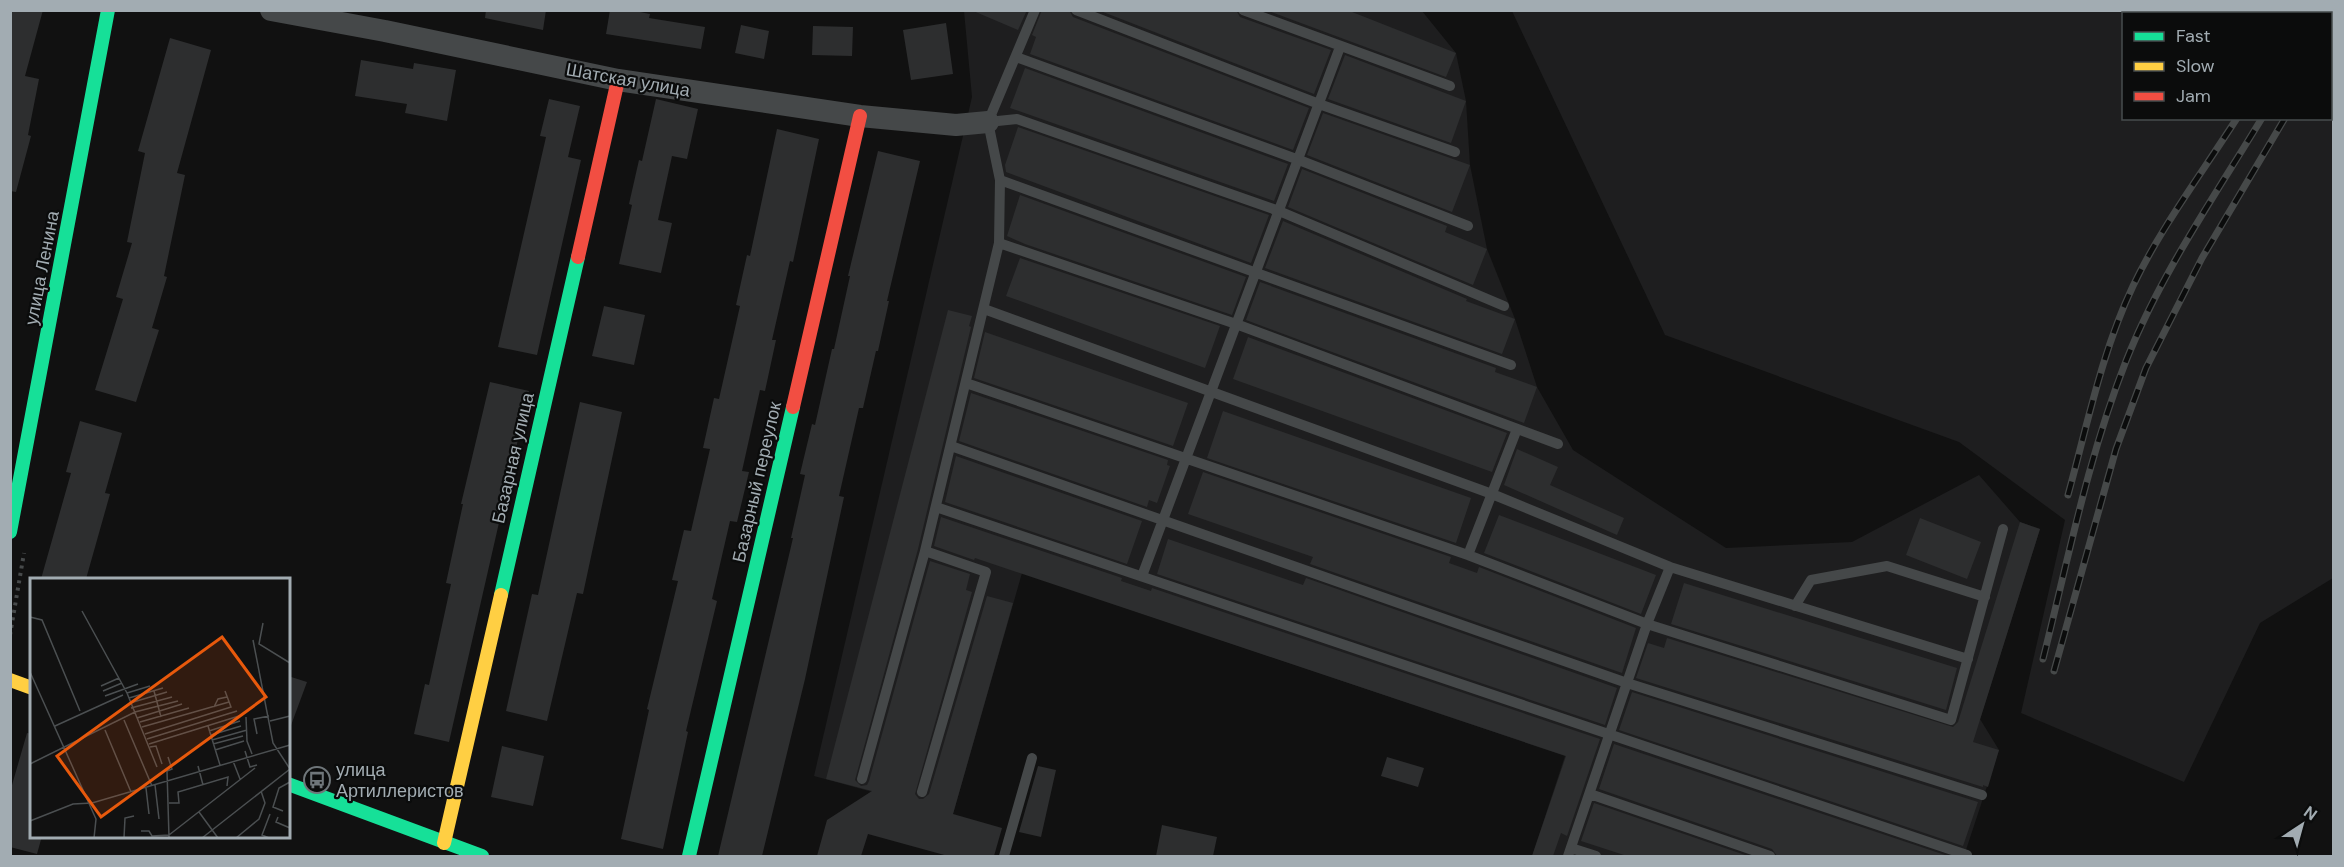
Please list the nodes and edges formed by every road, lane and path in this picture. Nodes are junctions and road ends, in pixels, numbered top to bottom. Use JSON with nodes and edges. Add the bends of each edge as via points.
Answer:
{"nodes":[{"id":1,"x":108,"y":10,"type":"edge"},
{"id":2,"x":271,"y":10,"type":"edge"},
{"id":3,"x":1035,"y":10,"type":"edge"},
{"id":4,"x":1076,"y":10,"type":"edge"},
{"id":5,"x":1243,"y":10,"type":"edge"},
{"id":6,"x":1340,"y":46,"type":"junction"},
{"id":7,"x":1016,"y":57,"type":"junction"},
{"id":8,"x":618,"y":80,"type":"junction"},
{"id":9,"x":1450,"y":86,"type":"dead end"},
{"id":10,"x":1319,"y":104,"type":"junction"},
{"id":11,"x":860,"y":116,"type":"junction"},
{"id":12,"x":988,"y":122,"type":"junction"},
{"id":13,"x":1455,"y":152,"type":"dead end"},
{"id":14,"x":1299,"y":160,"type":"junction"},
{"id":15,"x":1000,"y":180,"type":"junction"},
{"id":16,"x":1279,"y":211,"type":"junction"},
{"id":17,"x":1468,"y":226,"type":"dead end"},
{"id":18,"x":999,"y":243,"type":"junction"},
{"id":19,"x":1255,"y":273,"type":"junction"},
{"id":20,"x":1504,"y":306,"type":"dead end"},
{"id":21,"x":984,"y":309,"type":"junction"},
{"id":22,"x":1236,"y":324,"type":"junction"},
{"id":23,"x":1511,"y":365,"type":"dead end"},
{"id":24,"x":966,"y":383,"type":"junction"},
{"id":25,"x":1211,"y":392,"type":"junction"},
{"id":26,"x":1517,"y":429,"type":"junction"},
{"id":27,"x":1558,"y":444,"type":"dead end"},
{"id":28,"x":951,"y":446,"type":"junction"},
{"id":29,"x":1185,"y":459,"type":"junction"},
{"id":30,"x":1492,"y":494,"type":"junction"},
{"id":31,"x":936,"y":507,"type":"junction"},
{"id":32,"x":1163,"y":520,"type":"junction"},
{"id":33,"x":2003,"y":530,"type":"dead end"},
{"id":34,"x":10,"y":532,"type":"edge"},
{"id":35,"x":925,"y":551,"type":"junction"},
{"id":36,"x":1468,"y":555,"type":"junction"},
{"id":37,"x":1670,"y":567,"type":"junction"},
{"id":38,"x":1142,"y":576,"type":"junction"},
{"id":39,"x":1985,"y":597,"type":"junction"},
{"id":40,"x":1795,"y":606,"type":"junction"},
{"id":41,"x":1647,"y":624,"type":"junction"},
{"id":42,"x":1968,"y":659,"type":"junction"},
{"id":43,"x":10,"y":681,"type":"edge"},
{"id":44,"x":1627,"y":683,"type":"junction"},
{"id":45,"x":30,"y":687,"type":"edge"},
{"id":46,"x":1610,"y":735,"type":"junction"},
{"id":47,"x":1032,"y":758,"type":"dead end"},
{"id":48,"x":862,"y":779,"type":"dead end"},
{"id":49,"x":290,"y":785,"type":"edge"},
{"id":50,"x":922,"y":792,"type":"dead end"},
{"id":51,"x":1590,"y":794,"type":"junction"},
{"id":52,"x":1982,"y":795,"type":"dead end"},
{"id":53,"x":444,"y":843,"type":"junction"},
{"id":54,"x":1570,"y":852,"type":"edge"},
{"id":55,"x":1967,"y":855,"type":"edge"},
{"id":56,"x":482,"y":856,"type":"edge"},
{"id":57,"x":689,"y":856,"type":"edge"},
{"id":58,"x":1004,"y":856,"type":"edge"},
{"id":59,"x":1596,"y":856,"type":"edge"},
{"id":60,"x":1770,"y":856,"type":"edge"}],
"edges":[{"from":1,"to":34,"type":"street","name":"улица Ленина"},
{"from":2,"to":8,"type":"street","name":"Шатская улица"},
{"from":3,"to":7,"type":"lane"},
{"from":4,"to":10,"type":"lane"},
{"from":5,"to":6,"type":"lane"},
{"from":6,"to":9,"type":"lane"},
{"from":6,"to":10,"type":"lane"},
{"from":7,"to":12,"type":"lane"},
{"from":7,"to":14,"type":"lane"},
{"from":8,"to":11,"type":"street","name":"Шатская улица"},
{"from":8,"to":53,"type":"street","name":"Базарная улица"},
{"from":10,"to":13,"type":"lane"},
{"from":10,"to":14,"type":"lane"},
{"from":11,"to":12,"type":"street","name":"Шатская улица","via":[[956,125]]},
{"from":11,"to":57,"type":"street","name":"Базарный переулок"},
{"from":12,"to":15,"type":"lane"},
{"from":12,"to":16,"type":"lane","via":[[1017,119]]},
{"from":14,"to":16,"type":"lane"},
{"from":14,"to":17,"type":"lane"},
{"from":15,"to":18,"type":"lane"},
{"from":15,"to":19,"type":"lane"},
{"from":16,"to":19,"type":"lane"},
{"from":16,"to":20,"type":"lane"},
{"from":18,"to":21,"type":"lane"},
{"from":18,"to":22,"type":"lane"},
{"from":19,"to":22,"type":"lane"},
{"from":19,"to":23,"type":"lane"},
{"from":21,"to":24,"type":"lane"},
{"from":21,"to":25,"type":"lane"},
{"from":22,"to":25,"type":"lane"},
{"from":22,"to":26,"type":"lane"},
{"from":24,"to":28,"type":"lane"},
{"from":24,"to":29,"type":"lane"},
{"from":25,"to":29,"type":"lane"},
{"from":25,"to":30,"type":"lane"},
{"from":26,"to":27,"type":"lane"},
{"from":26,"to":30,"type":"lane"},
{"from":28,"to":31,"type":"lane"},
{"from":28,"to":32,"type":"lane"},
{"from":29,"to":32,"type":"lane"},
{"from":29,"to":36,"type":"lane"},
{"from":30,"to":36,"type":"lane"},
{"from":30,"to":37,"type":"lane"},
{"from":31,"to":35,"type":"lane"},
{"from":31,"to":38,"type":"lane"},
{"from":32,"to":38,"type":"lane"},
{"from":32,"to":44,"type":"lane"},
{"from":33,"to":39,"type":"lane"},
{"from":35,"to":48,"type":"lane"},
{"from":35,"to":50,"type":"lane","via":[[986,572]]},
{"from":36,"to":41,"type":"lane"},
{"from":37,"to":40,"type":"lane"},
{"from":37,"to":41,"type":"lane"},
{"from":38,"to":46,"type":"lane"},
{"from":39,"to":40,"type":"lane","via":[[1887,566],[1811,580]]},
{"from":39,"to":42,"type":"lane"},
{"from":40,"to":42,"type":"lane"},
{"from":41,"to":42,"type":"lane","via":[[1951,720]]},
{"from":41,"to":44,"type":"lane"},
{"from":43,"to":45,"type":"street"},
{"from":44,"to":46,"type":"lane"},
{"from":44,"to":52,"type":"lane"},
{"from":46,"to":51,"type":"lane"},
{"from":46,"to":55,"type":"lane"},
{"from":47,"to":58,"type":"lane"},
{"from":49,"to":53,"type":"street"},
{"from":51,"to":54,"type":"lane"},
{"from":51,"to":60,"type":"lane"},
{"from":53,"to":56,"type":"street"},
{"from":54,"to":59,"type":"lane"}]}
